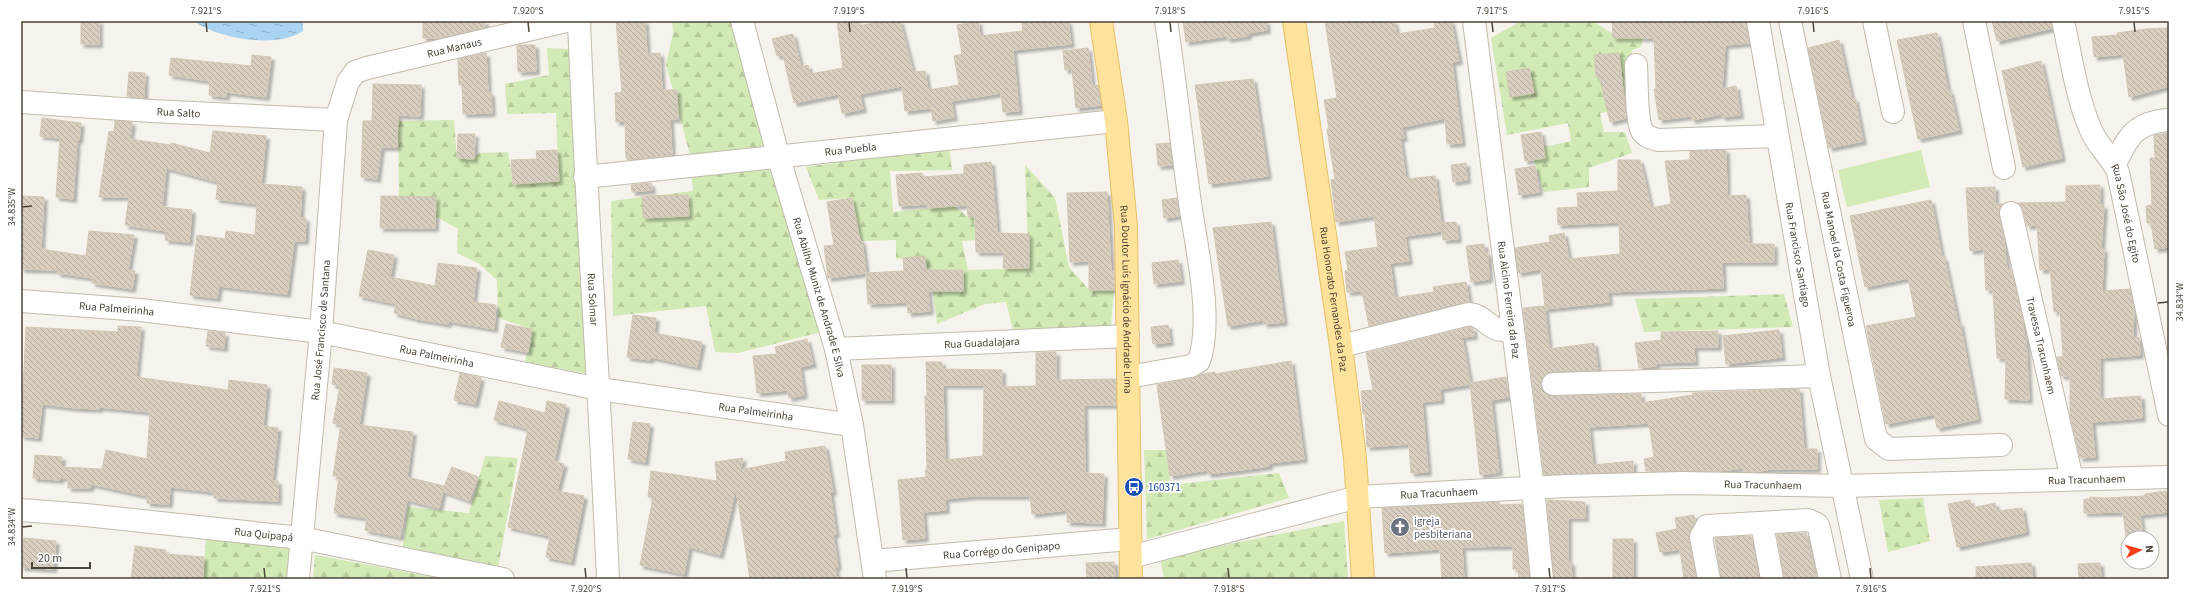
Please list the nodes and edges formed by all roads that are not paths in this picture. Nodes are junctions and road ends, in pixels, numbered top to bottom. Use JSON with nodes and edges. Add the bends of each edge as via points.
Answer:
{"nodes":[{"id":1,"x":566,"y":21,"type":"edge"},
{"id":2,"x":579,"y":21,"type":"edge"},
{"id":3,"x":742,"y":21,"type":"edge"},
{"id":4,"x":1101,"y":21,"type":"edge"},
{"id":5,"x":1166,"y":21,"type":"edge"},
{"id":6,"x":1294,"y":21,"type":"edge"},
{"id":7,"x":1474,"y":21,"type":"edge"},
{"id":8,"x":1758,"y":21,"type":"edge"},
{"id":9,"x":1790,"y":21,"type":"edge"},
{"id":10,"x":1874,"y":21,"type":"edge"},
{"id":11,"x":1974,"y":21,"type":"edge"},
{"id":12,"x":2063,"y":21,"type":"edge"},
{"id":13,"x":1636,"y":65,"type":"dead end"},
{"id":14,"x":348,"y":82,"type":"joint"},
{"id":15,"x":21,"y":102,"type":"edge"},
{"id":16,"x":1893,"y":112,"type":"dead end"},
{"id":17,"x":336,"y":120,"type":"junction"},
{"id":18,"x":2169,"y":120,"type":"edge"},
{"id":19,"x":1116,"y":121,"type":"junction"},
{"id":20,"x":1777,"y":136,"type":"junction"},
{"id":21,"x":778,"y":155,"type":"junction"},
{"id":22,"x":2114,"y":164,"type":"junction"},
{"id":23,"x":2004,"y":168,"type":"dead end"},
{"id":24,"x":585,"y":177,"type":"junction"},
{"id":25,"x":2011,"y":213,"type":"dead end"},
{"id":26,"x":21,"y":301,"type":"edge"},
{"id":27,"x":1502,"y":330,"type":"dead end"},
{"id":28,"x":321,"y":332,"type":"junction"},
{"id":29,"x":1128,"y":336,"type":"junction"},
{"id":30,"x":1341,"y":346,"type":"junction"},
{"id":31,"x":836,"y":349,"type":"junction"},
{"id":32,"x":1819,"y":376,"type":"junction"},
{"id":33,"x":1128,"y":377,"type":"junction"},
{"id":34,"x":1553,"y":384,"type":"dead end"},
{"id":35,"x":599,"y":388,"type":"junction"},
{"id":36,"x":2169,"y":414,"type":"edge"},
{"id":37,"x":852,"y":425,"type":"junction"},
{"id":38,"x":2001,"y":445,"type":"dead end"},
{"id":39,"x":1932,"y":449,"type":"junction"},
{"id":40,"x":2169,"y":477,"type":"edge"},
{"id":41,"x":2072,"y":479,"type":"junction"},
{"id":42,"x":1933,"y":484,"type":"junction"},
{"id":43,"x":1843,"y":486,"type":"junction"},
{"id":44,"x":1533,"y":488,"type":"junction"},
{"id":45,"x":1358,"y":497,"type":"junction"},
{"id":46,"x":21,"y":510,"type":"edge"},
{"id":47,"x":1762,"y":524,"type":"junction"},
{"id":48,"x":301,"y":538,"type":"junction"},
{"id":49,"x":1131,"y":548,"type":"junction"},
{"id":50,"x":874,"y":570,"type":"edge"},
{"id":51,"x":298,"y":579,"type":"edge"},
{"id":52,"x":503,"y":579,"type":"edge"},
{"id":53,"x":608,"y":579,"type":"edge"},
{"id":54,"x":1131,"y":579,"type":"edge"},
{"id":55,"x":1363,"y":579,"type":"edge"},
{"id":56,"x":1542,"y":579,"type":"edge"},
{"id":57,"x":1709,"y":579,"type":"edge"},
{"id":58,"x":1772,"y":579,"type":"edge"},
{"id":59,"x":1830,"y":579,"type":"edge"},
{"id":60,"x":1862,"y":579,"type":"edge"}],
"edges":[{"from":1,"to":14,"type":"street","name":"Rua Manaus","via":[[367,68],[355,72]]},
{"from":2,"to":24,"type":"street","name":"Rua Solmar"},
{"from":3,"to":21,"type":"street","name":"Rua Abilho Muniz de Andrade E Silva"},
{"from":4,"to":19,"type":"main road","name":"Rua Doutor Luís Ignácio de Andrade Lima"},
{"from":5,"to":33,"type":"street","via":[[1201,284],[1205,329],[1203,350],[1199,361],[1191,366]]},
{"from":6,"to":30,"type":"main road","name":"Rua Honorato Fernandes da Paz"},
{"from":7,"to":44,"type":"street","name":"Rua Alcino Ferreira da Paz"},
{"from":8,"to":20,"type":"street","name":"Rua Francisco Santiago"},
{"from":9,"to":39,"type":"street","name":"Rua Manoel da Costa Figueroa","via":[[1876,440],[1889,449]]},
{"from":10,"to":16,"type":"street"},
{"from":11,"to":23,"type":"street"},
{"from":12,"to":22,"type":"street","name":"Rua São José do Egito","via":[[2090,130]]},
{"from":13,"to":20,"type":"street","via":[[1640,121],[1642,131],[1648,137],[1669,140]]},
{"from":14,"to":17,"type":"street","name":"Rua José Francisco de Santana"},
{"from":15,"to":17,"type":"street","name":"Rua Salto","via":[[151,112]]},
{"from":17,"to":28,"type":"street","name":"Rua José Francisco de Santana"},
{"from":18,"to":22,"type":"street","via":[[2153,121],[2141,126],[2131,135]]},
{"from":19,"to":21,"type":"street","name":"Rua Puebla"},
{"from":19,"to":29,"type":"main road","name":"Rua Doutor Luís Ignácio de Andrade Lima","via":[[1126,226]]},
{"from":20,"to":32,"type":"street","name":"Rua Francisco Santiago"},
{"from":21,"to":24,"type":"street","name":"Rua Puebla"},
{"from":21,"to":31,"type":"street","name":"Rua Abilho Muniz de Andrade E Silva"},
{"from":22,"to":36,"type":"street","name":"Rua São José do Egito","via":[[2120,180]]},
{"from":24,"to":35,"type":"street","name":"Rua Solmar"},
{"from":25,"to":41,"type":"street","name":"Travessa Tracunhaem"},
{"from":26,"to":28,"type":"street","name":"Rua Palmeirinha","via":[[141,310]]},
{"from":27,"to":30,"type":"street","via":[[1493,327],[1476,314],[1469,314]]},
{"from":28,"to":35,"type":"street","name":"Rua Palmeirinha"},
{"from":28,"to":48,"type":"street","name":"Rua José Francisco de Santana"},
{"from":29,"to":31,"type":"street","name":"Rua Guadalajara"},
{"from":29,"to":33,"type":"main road","name":"Rua Doutor Luís Ignácio de Andrade Lima"},
{"from":30,"to":45,"type":"main road","name":"Rua Honorato Fernandes da Paz"},
{"from":31,"to":37,"type":"street","name":"Rua Abilho Muniz de Andrade E Silva"},
{"from":32,"to":34,"type":"street"},
{"from":32,"to":43,"type":"street","name":"Rua Francisco Santiago"},
{"from":33,"to":49,"type":"main road","name":"Rua Doutor Luís Ignácio de Andrade Lima"},
{"from":35,"to":37,"type":"street","name":"Rua Palmeirinha"},
{"from":35,"to":53,"type":"street","name":"Rua Solmar"},
{"from":37,"to":50,"type":"street","name":"Rua Abilho Muniz de Andrade E Silva"},
{"from":38,"to":39,"type":"street","name":"Rua Manoel da Costa Figueroa"},
{"from":39,"to":42,"type":"street"},
{"from":40,"to":41,"type":"street","name":"Rua Tracunhaem"},
{"from":41,"to":42,"type":"street","name":"Rua Tracunhaem"},
{"from":42,"to":43,"type":"street","name":"Rua Tracunhaem"},
{"from":43,"to":44,"type":"street","name":"Rua Tracunhaem","via":[[1682,483]]},
{"from":43,"to":60,"type":"street","name":"Rua Francisco Santiago"},
{"from":44,"to":45,"type":"street","name":"Rua Tracunhaem"},
{"from":44,"to":56,"type":"street","name":"Rua Alcino Ferreira da Paz"},
{"from":45,"to":49,"type":"street","name":"Rua Corrégo do Genipapo"},
{"from":45,"to":55,"type":"main road","name":"Rua Honorato Fernandes da Paz"},
{"from":46,"to":48,"type":"street","name":"Rua Quipapá"},
{"from":47,"to":57,"type":"street","via":[[1707,526],[1701,537]]},
{"from":47,"to":58,"type":"street"},
{"from":47,"to":59,"type":"street","via":[[1808,520],[1817,524]]},
{"from":48,"to":51,"type":"street","name":"Rua José Francisco de Santana"},
{"from":48,"to":52,"type":"street","name":"Rua Quipapá"},
{"from":49,"to":50,"type":"street","name":"Rua Corrégo do Genipapo"},
{"from":49,"to":54,"type":"main road","name":"Rua Doutor Luís Ignácio de Andrade Lima"}]}
